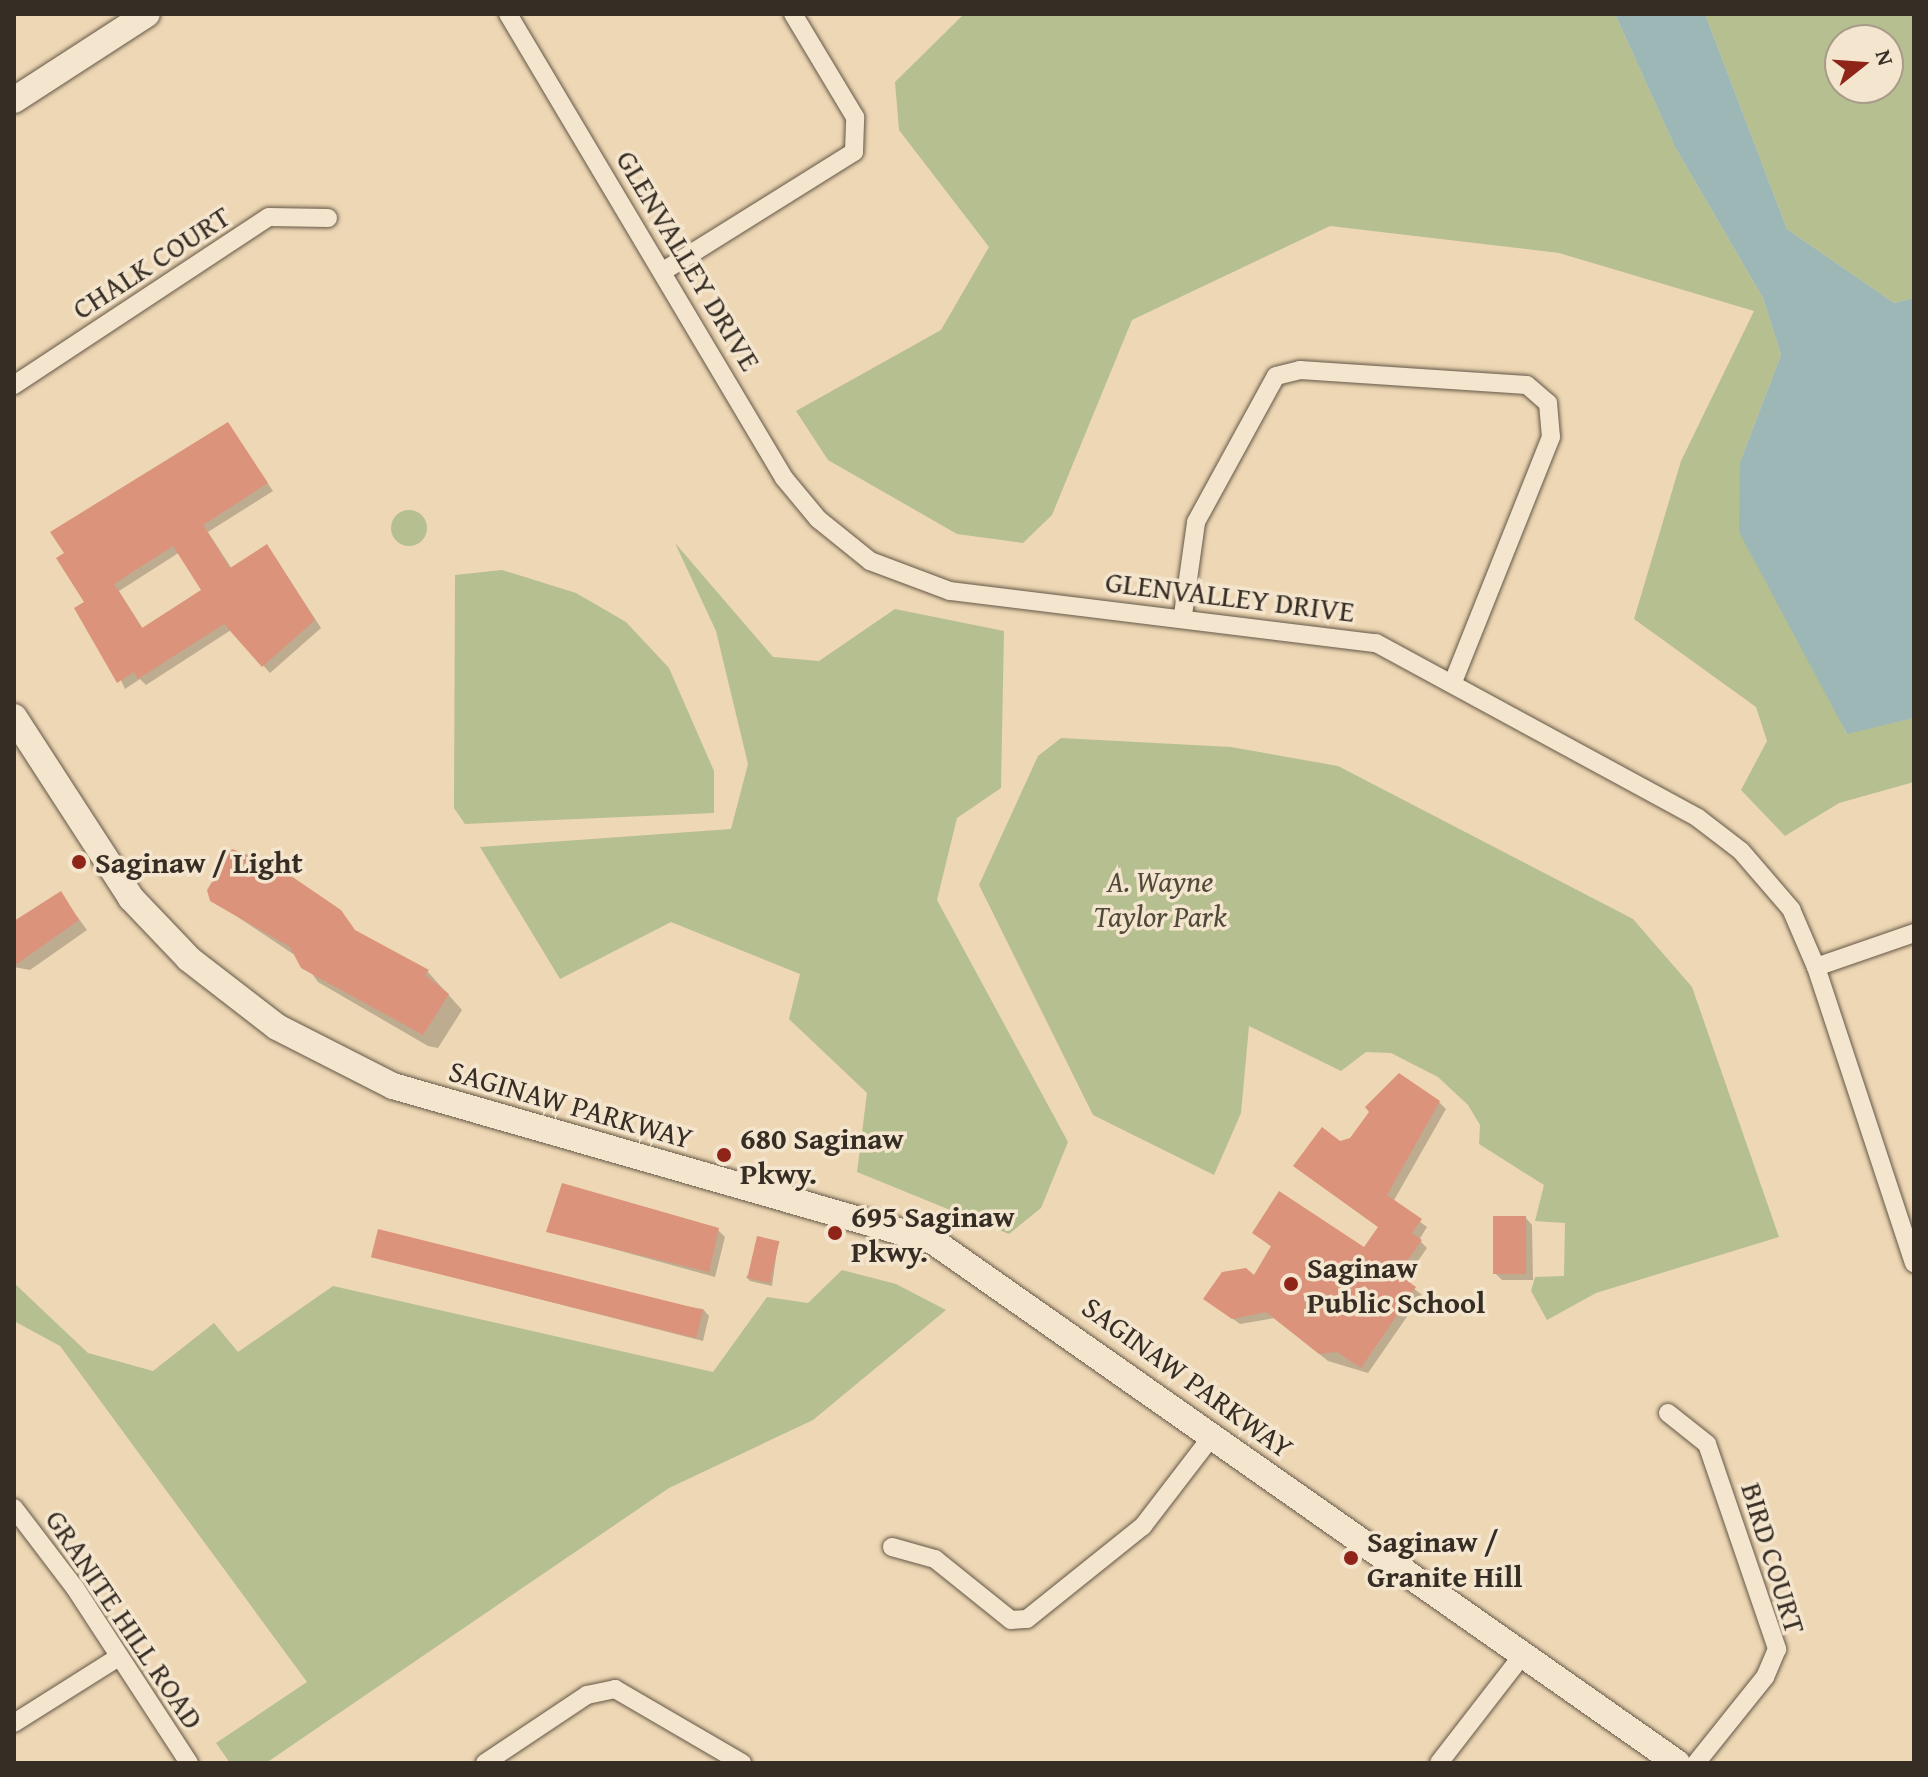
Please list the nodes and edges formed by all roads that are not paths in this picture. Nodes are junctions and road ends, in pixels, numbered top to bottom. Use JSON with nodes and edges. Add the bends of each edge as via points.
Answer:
{"nodes":[{"id":1,"x":147,"y":14,"type":"edge"},
{"id":2,"x":508,"y":14,"type":"edge"},
{"id":3,"x":793,"y":14,"type":"edge"},
{"id":4,"x":14,"y":100,"type":"edge"},
{"id":5,"x":328,"y":218,"type":"dead end"},
{"id":6,"x":665,"y":270,"type":"junction"},
{"id":7,"x":14,"y":385,"type":"edge"},
{"id":8,"x":1183,"y":615,"type":"junction"},
{"id":9,"x":1453,"y":682,"type":"junction"},
{"id":10,"x":14,"y":717,"type":"edge"},
{"id":11,"x":1914,"y":933,"type":"edge"},
{"id":12,"x":1816,"y":967,"type":"junction"},
{"id":13,"x":1914,"y":1263,"type":"edge"},
{"id":14,"x":1668,"y":1413,"type":"dead end"},
{"id":15,"x":1212,"y":1436,"type":"junction"},
{"id":16,"x":14,"y":1508,"type":"edge"},
{"id":17,"x":892,"y":1547,"type":"dead end"},
{"id":18,"x":1524,"y":1653,"type":"junction"},
{"id":19,"x":119,"y":1657,"type":"junction"},
{"id":20,"x":14,"y":1723,"type":"edge"},
{"id":21,"x":189,"y":1763,"type":"edge"},
{"id":22,"x":485,"y":1763,"type":"edge"},
{"id":23,"x":742,"y":1763,"type":"edge"},
{"id":24,"x":1439,"y":1763,"type":"edge"},
{"id":25,"x":1677,"y":1763,"type":"edge"},
{"id":26,"x":1696,"y":1763,"type":"edge"}],
"edges":[{"from":1,"to":4,"type":"street"},
{"from":2,"to":6,"type":"street","name":"GLENVALLEY DRIVE"},
{"from":3,"to":6,"type":"street","via":[[855,117],[854,152]]},
{"from":5,"to":7,"type":"street","name":"CHALK COURT","via":[[269,217]]},
{"from":6,"to":8,"type":"street","name":"GLENVALLEY DRIVE","via":[[784,478],[818,519],[870,561],[950,591]]},
{"from":8,"to":9,"type":"street","name":"GLENVALLEY DRIVE","via":[[1376,643]]},
{"from":8,"to":9,"type":"street","via":[[1196,522],[1276,376],[1300,370],[1527,385],[1548,403],[1551,437]]},
{"from":9,"to":12,"type":"street","name":"GLENVALLEY DRIVE","via":[[1698,818],[1741,851],[1791,909]]},
{"from":10,"to":15,"type":"street","name":"SAGINAW PARKWAY","via":[[131,898],[205,973],[277,1027],[393,1086],[933,1241]]},
{"from":11,"to":12,"type":"street"},
{"from":12,"to":13,"type":"street","name":"GLENVALLEY DRIVE"},
{"from":14,"to":26,"type":"street","name":"BIRD COURT","via":[[1707,1444],[1777,1649],[1765,1677]]},
{"from":15,"to":17,"type":"street","via":[[1143,1526],[1027,1619],[1011,1620],[935,1559]]},
{"from":15,"to":18,"type":"street","name":"SAGINAW PARKWAY"},
{"from":16,"to":19,"type":"street","name":"GRANITE HILL ROAD"},
{"from":18,"to":24,"type":"street"},
{"from":18,"to":25,"type":"street","name":"SAGINAW PARKWAY"},
{"from":19,"to":20,"type":"street"},
{"from":19,"to":21,"type":"street","name":"GRANITE HILL ROAD"},
{"from":22,"to":23,"type":"street","via":[[587,1695],[615,1689]]}]}
